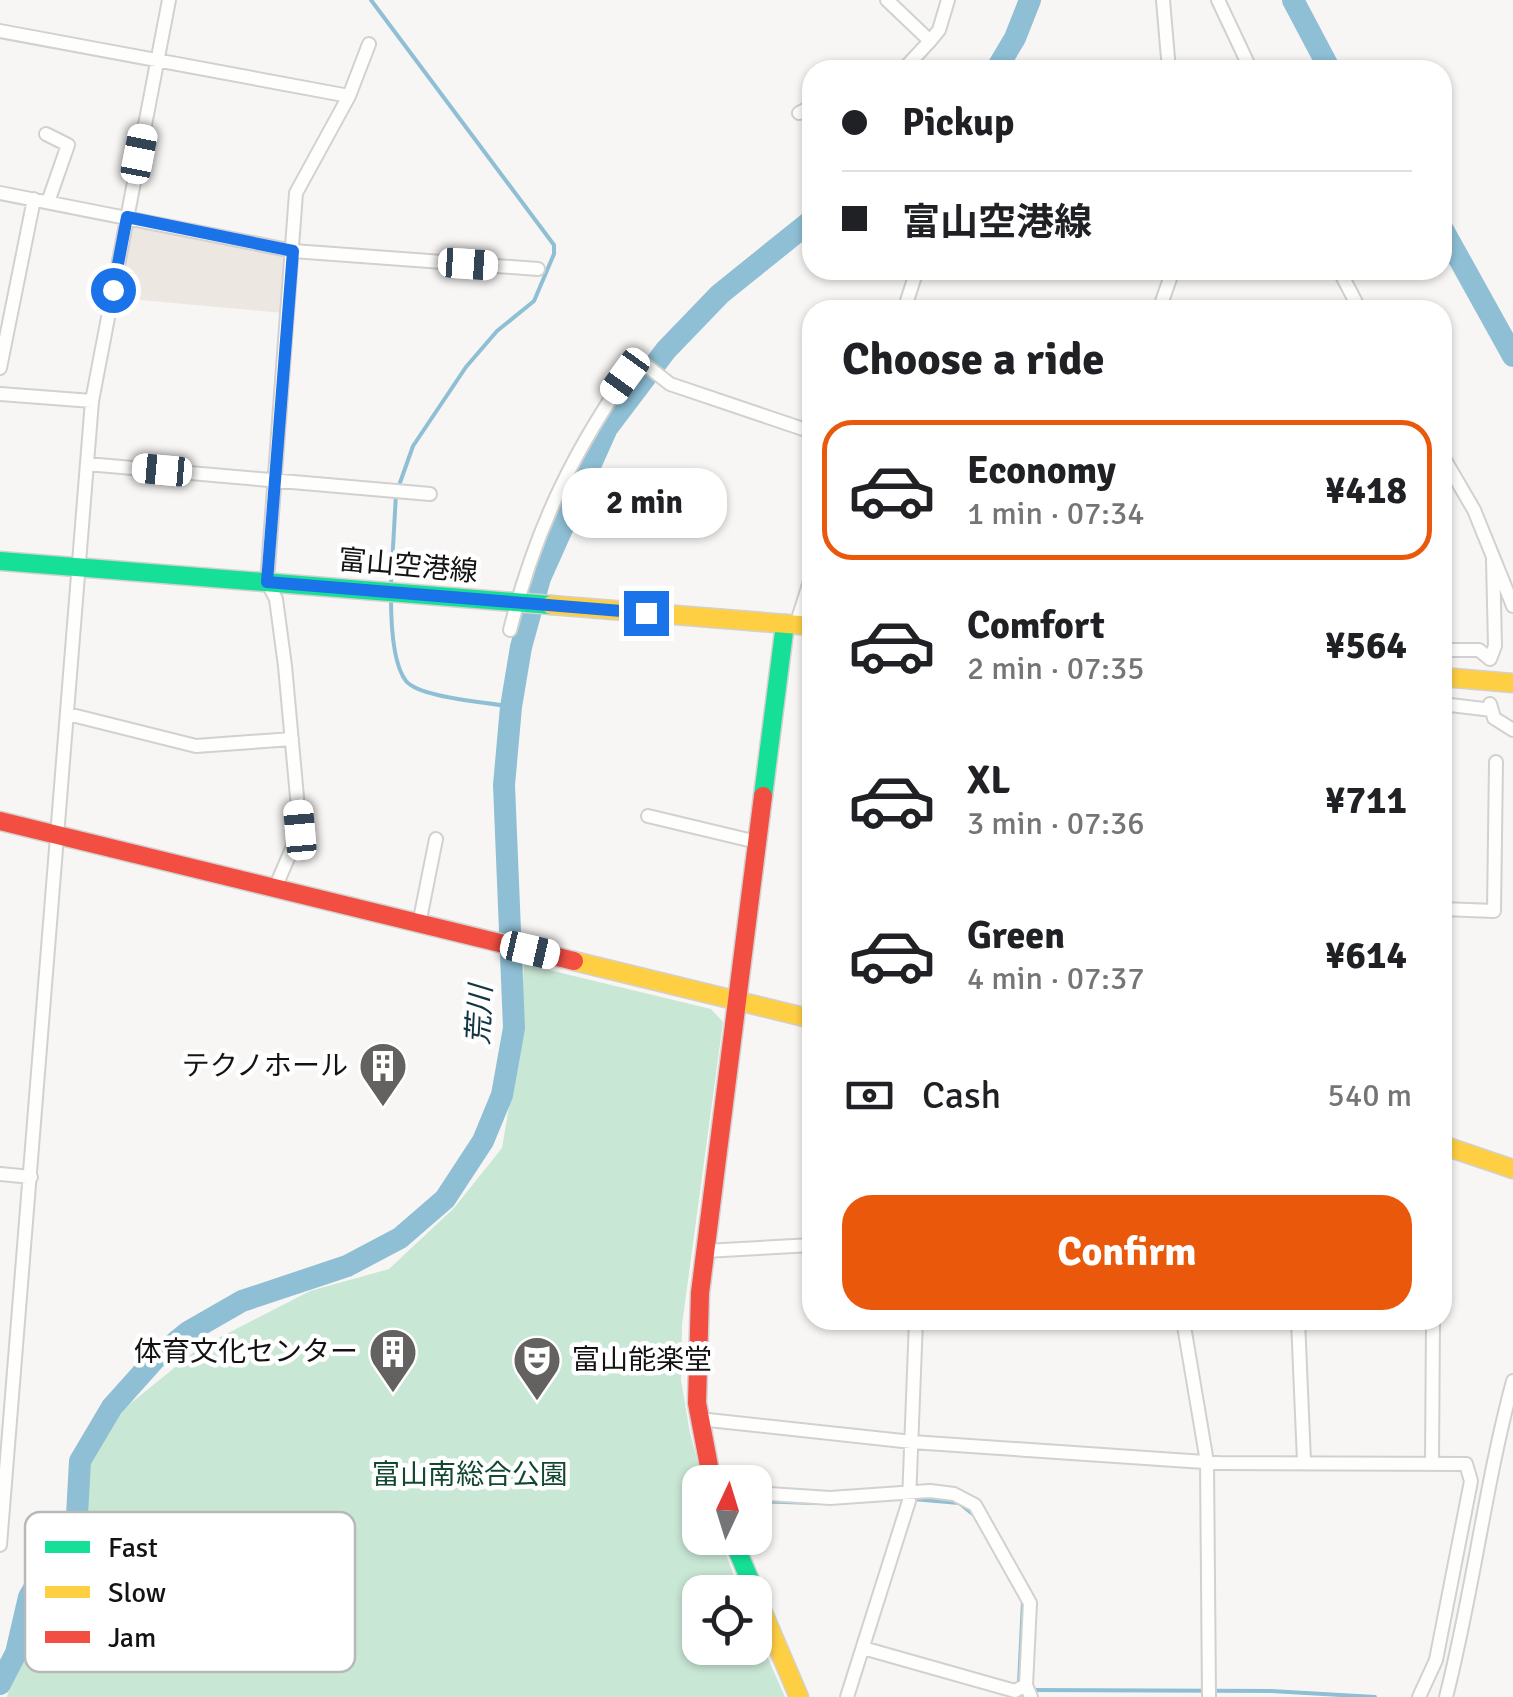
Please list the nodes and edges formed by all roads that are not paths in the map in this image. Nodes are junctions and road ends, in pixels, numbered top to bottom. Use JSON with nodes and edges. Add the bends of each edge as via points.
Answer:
{"nodes":[{"id":1,"x":169,"y":0,"type":"edge"},
{"id":2,"x":887,"y":0,"type":"edge"},
{"id":3,"x":948,"y":0,"type":"edge"},
{"id":4,"x":1164,"y":0,"type":"edge"},
{"id":5,"x":1218,"y":0,"type":"edge"},
{"id":6,"x":0,"y":30,"type":"edge"},
{"id":7,"x":930,"y":42,"type":"junction"},
{"id":8,"x":369,"y":44,"type":"dead end"},
{"id":9,"x":158,"y":60,"type":"junction"},
{"id":10,"x":913,"y":60,"type":"edge"},
{"id":11,"x":1168,"y":60,"type":"edge"},
{"id":12,"x":1246,"y":60,"type":"edge"},
{"id":13,"x":348,"y":96,"type":"junction"},
{"id":14,"x":802,"y":112,"type":"edge"},
{"id":15,"x":799,"y":114,"type":"dead end"},
{"id":16,"x":46,"y":134,"type":"dead end"},
{"id":17,"x":0,"y":193,"type":"edge"},
{"id":18,"x":41,"y":201,"type":"junction"},
{"id":19,"x":127,"y":217,"type":"junction"},
{"id":20,"x":293,"y":251,"type":"junction"},
{"id":21,"x":538,"y":269,"type":"dead end"},
{"id":22,"x":0,"y":368,"type":"edge"},
{"id":23,"x":0,"y":394,"type":"edge"},
{"id":24,"x":92,"y":401,"type":"junction"},
{"id":25,"x":802,"y":429,"type":"edge"},
{"id":26,"x":87,"y":464,"type":"junction"},
{"id":27,"x":1452,"y":472,"type":"edge"},
{"id":28,"x":274,"y":480,"type":"junction"},
{"id":29,"x":430,"y":494,"type":"dead end"},
{"id":30,"x":1493,"y":555,"type":"junction"},
{"id":31,"x":0,"y":561,"type":"edge"},
{"id":32,"x":79,"y":568,"type":"junction"},
{"id":33,"x":267,"y":582,"type":"junction"},
{"id":34,"x":517,"y":602,"type":"junction"},
{"id":35,"x":1513,"y":606,"type":"edge"},
{"id":36,"x":798,"y":625,"type":"edge"},
{"id":37,"x":510,"y":630,"type":"dead end"},
{"id":38,"x":1452,"y":650,"type":"edge"},
{"id":39,"x":1452,"y":678,"type":"edge"},
{"id":40,"x":1513,"y":683,"type":"edge"},
{"id":41,"x":1452,"y":704,"type":"edge"},
{"id":42,"x":68,"y":714,"type":"junction"},
{"id":43,"x":1513,"y":730,"type":"edge"},
{"id":44,"x":292,"y":739,"type":"junction"},
{"id":45,"x":1496,"y":762,"type":"dead end"},
{"id":46,"x":648,"y":816,"type":"dead end"},
{"id":47,"x":0,"y":821,"type":"edge"},
{"id":48,"x":58,"y":835,"type":"junction"},
{"id":49,"x":436,"y":839,"type":"dead end"},
{"id":50,"x":757,"y":842,"type":"junction"},
{"id":51,"x":275,"y":888,"type":"junction"},
{"id":52,"x":1452,"y":909,"type":"edge"},
{"id":53,"x":419,"y":924,"type":"junction"},
{"id":54,"x":737,"y":1000,"type":"junction"},
{"id":55,"x":802,"y":1016,"type":"edge"},
{"id":56,"x":1452,"y":1148,"type":"edge"},
{"id":57,"x":1513,"y":1169,"type":"edge"},
{"id":58,"x":0,"y":1174,"type":"edge"},
{"id":59,"x":30,"y":1177,"type":"junction"},
{"id":60,"x":802,"y":1246,"type":"edge"},
{"id":61,"x":705,"y":1251,"type":"junction"},
{"id":62,"x":916,"y":1330,"type":"edge"},
{"id":63,"x":1185,"y":1330,"type":"edge"},
{"id":64,"x":1298,"y":1330,"type":"edge"},
{"id":65,"x":1433,"y":1330,"type":"edge"},
{"id":66,"x":0,"y":1333,"type":"edge"},
{"id":67,"x":18,"y":1335,"type":"junction"},
{"id":68,"x":1513,"y":1382,"type":"edge"},
{"id":69,"x":699,"y":1420,"type":"junction"},
{"id":70,"x":912,"y":1442,"type":"junction"},
{"id":71,"x":1304,"y":1461,"type":"junction"},
{"id":72,"x":1207,"y":1462,"type":"junction"},
{"id":73,"x":1432,"y":1463,"type":"junction"},
{"id":74,"x":708,"y":1465,"type":"edge"},
{"id":75,"x":772,"y":1494,"type":"edge"},
{"id":76,"x":909,"y":1495,"type":"junction"},
{"id":77,"x":0,"y":1545,"type":"edge"},
{"id":78,"x":772,"y":1638,"type":"edge"},
{"id":79,"x":863,"y":1648,"type":"junction"},
{"id":80,"x":1028,"y":1691,"type":"edge"},
{"id":81,"x":799,"y":1697,"type":"edge"},
{"id":82,"x":847,"y":1697,"type":"edge"},
{"id":83,"x":1210,"y":1697,"type":"edge"},
{"id":84,"x":1419,"y":1697,"type":"edge"},
{"id":85,"x":1446,"y":1697,"type":"edge"}],
"edges":[{"from":1,"to":9,"type":"street"},
{"from":2,"to":7,"type":"street"},
{"from":3,"to":7,"type":"street"},
{"from":4,"to":11,"type":"street"},
{"from":5,"to":12,"type":"street"},
{"from":6,"to":9,"type":"street"},
{"from":7,"to":10,"type":"street"},
{"from":8,"to":13,"type":"street"},
{"from":9,"to":13,"type":"street"},
{"from":9,"to":19,"type":"street"},
{"from":13,"to":20,"type":"street","via":[[296,192]]},
{"from":14,"to":15,"type":"street"},
{"from":16,"to":18,"type":"street","via":[[68,145]]},
{"from":17,"to":18,"type":"street"},
{"from":18,"to":19,"type":"street"},
{"from":18,"to":22,"type":"street"},
{"from":19,"to":20,"type":"street"},
{"from":19,"to":24,"type":"street"},
{"from":20,"to":21,"type":"street"},
{"from":20,"to":28,"type":"street"},
{"from":23,"to":24,"type":"street"},
{"from":24,"to":26,"type":"street"},
{"from":25,"to":34,"type":"street","via":[[670,384],[638,359],[564,474]]},
{"from":26,"to":28,"type":"street"},
{"from":26,"to":32,"type":"street"},
{"from":27,"to":30,"type":"street"},
{"from":28,"to":29,"type":"street"},
{"from":28,"to":33,"type":"street"},
{"from":30,"to":35,"type":"street"},
{"from":30,"to":38,"type":"street","via":[[1496,646],[1490,660],[1479,650]]},
{"from":31,"to":32,"type":"street","name":"富山空港線"},
{"from":32,"to":33,"type":"street","name":"富山空港線"},
{"from":32,"to":42,"type":"street"},
{"from":33,"to":34,"type":"street","name":"富山空港線"},
{"from":33,"to":44,"type":"street","via":[[276,599]]},
{"from":34,"to":36,"type":"street","name":"富山空港線"},
{"from":34,"to":37,"type":"street"},
{"from":36,"to":50,"type":"street"},
{"from":39,"to":40,"type":"street"},
{"from":41,"to":43,"type":"street","via":[[1490,706],[1494,718]]},
{"from":42,"to":44,"type":"street","via":[[196,746]]},
{"from":42,"to":48,"type":"street"},
{"from":44,"to":51,"type":"street","via":[[300,830]]},
{"from":45,"to":52,"type":"street","via":[[1494,911]]},
{"from":46,"to":50,"type":"street"},
{"from":47,"to":48,"type":"street"},
{"from":48,"to":51,"type":"street"},
{"from":48,"to":59,"type":"street"},
{"from":49,"to":53,"type":"street"},
{"from":50,"to":54,"type":"street"},
{"from":51,"to":53,"type":"street"},
{"from":53,"to":54,"type":"street"},
{"from":54,"to":55,"type":"street"},
{"from":54,"to":61,"type":"street"},
{"from":56,"to":57,"type":"street"},
{"from":58,"to":59,"type":"street"},
{"from":59,"to":67,"type":"street"},
{"from":60,"to":61,"type":"street"},
{"from":61,"to":69,"type":"street"},
{"from":62,"to":70,"type":"street"},
{"from":63,"to":72,"type":"street"},
{"from":64,"to":71,"type":"street"},
{"from":65,"to":73,"type":"street"},
{"from":66,"to":67,"type":"street"},
{"from":67,"to":77,"type":"street"},
{"from":68,"to":85,"type":"street"},
{"from":69,"to":70,"type":"street"},
{"from":69,"to":74,"type":"street"},
{"from":70,"to":72,"type":"street"},
{"from":70,"to":76,"type":"street"},
{"from":71,"to":72,"type":"street"},
{"from":71,"to":73,"type":"street"},
{"from":72,"to":83,"type":"street"},
{"from":73,"to":84,"type":"street","via":[[1466,1464],[1471,1481],[1436,1660]]},
{"from":75,"to":76,"type":"street"},
{"from":76,"to":79,"type":"street"},
{"from":76,"to":80,"type":"street","via":[[954,1494],[975,1505],[990,1527],[1030,1602]]},
{"from":78,"to":81,"type":"street"},
{"from":79,"to":80,"type":"street"},
{"from":79,"to":82,"type":"street"}]}
